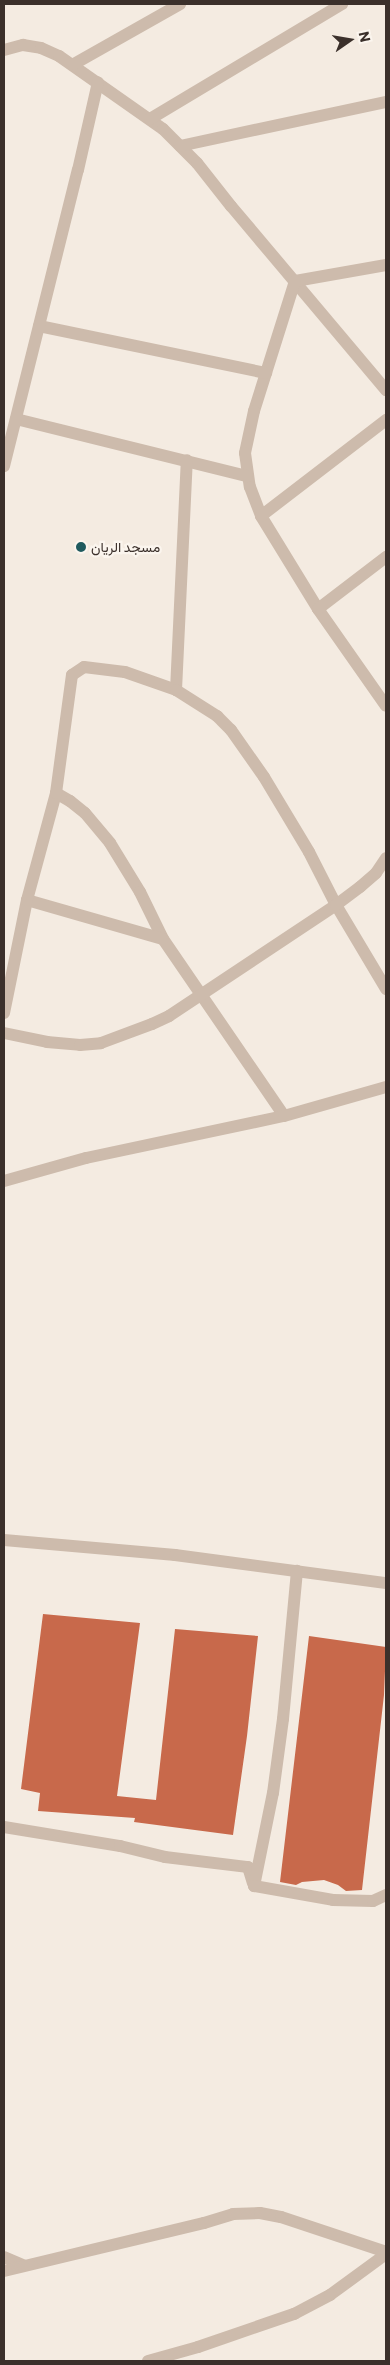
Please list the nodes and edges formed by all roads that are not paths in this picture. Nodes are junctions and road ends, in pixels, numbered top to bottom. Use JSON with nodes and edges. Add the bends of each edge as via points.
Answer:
{"nodes":[{"id":1,"x":180,"y":4,"type":"edge"},
{"id":2,"x":342,"y":4,"type":"edge"},
{"id":3,"x":4,"y":50,"type":"edge"},
{"id":4,"x":74,"y":64,"type":"junction"},
{"id":5,"x":98,"y":82,"type":"junction"},
{"id":6,"x":386,"y":102,"type":"edge"},
{"id":7,"x":150,"y":119,"type":"junction"},
{"id":8,"x":180,"y":146,"type":"junction"},
{"id":9,"x":386,"y":264,"type":"edge"},
{"id":10,"x":295,"y":281,"type":"junction"},
{"id":11,"x":38,"y":326,"type":"junction"},
{"id":12,"x":266,"y":373,"type":"junction"},
{"id":13,"x":386,"y":390,"type":"edge"},
{"id":14,"x":16,"y":419,"type":"junction"},
{"id":15,"x":386,"y":420,"type":"edge"},
{"id":16,"x":187,"y":460,"type":"junction"},
{"id":17,"x":4,"y":466,"type":"edge"},
{"id":18,"x":247,"y":476,"type":"junction"},
{"id":19,"x":261,"y":516,"type":"junction"},
{"id":20,"x":386,"y":557,"type":"edge"},
{"id":21,"x":318,"y":609,"type":"junction"},
{"id":22,"x":176,"y":690,"type":"junction"},
{"id":23,"x":386,"y":706,"type":"edge"},
{"id":24,"x":56,"y":793,"type":"junction"},
{"id":25,"x":386,"y":858,"type":"edge"},
{"id":26,"x":27,"y":900,"type":"junction"},
{"id":27,"x":336,"y":905,"type":"junction"},
{"id":28,"x":163,"y":939,"type":"junction"},
{"id":29,"x":386,"y":989,"type":"edge"},
{"id":30,"x":202,"y":994,"type":"junction"},
{"id":31,"x":4,"y":1013,"type":"edge"},
{"id":32,"x":4,"y":1033,"type":"edge"},
{"id":33,"x":386,"y":1087,"type":"edge"},
{"id":34,"x":284,"y":1116,"type":"junction"},
{"id":35,"x":4,"y":1181,"type":"edge"},
{"id":36,"x":4,"y":1540,"type":"edge"},
{"id":37,"x":296,"y":1571,"type":"junction"},
{"id":38,"x":386,"y":1583,"type":"edge"},
{"id":39,"x":4,"y":1827,"type":"edge"},
{"id":40,"x":254,"y":1886,"type":"junction"},
{"id":41,"x":386,"y":1895,"type":"edge"},
{"id":42,"x":386,"y":2253,"type":"edge"},
{"id":43,"x":4,"y":2257,"type":"edge"},
{"id":44,"x":23,"y":2265,"type":"junction"},
{"id":45,"x":4,"y":2271,"type":"edge"},
{"id":46,"x":148,"y":2361,"type":"edge"}],
"edges":[{"from":1,"to":4,"type":"street"},
{"from":2,"to":7,"type":"street"},
{"from":3,"to":4,"type":"street","via":[[23,45],[41,48]]},
{"from":4,"to":5,"type":"street"},
{"from":5,"to":7,"type":"street"},
{"from":5,"to":11,"type":"street"},
{"from":6,"to":8,"type":"street"},
{"from":7,"to":8,"type":"street"},
{"from":8,"to":10,"type":"street"},
{"from":9,"to":10,"type":"street"},
{"from":10,"to":12,"type":"street"},
{"from":10,"to":13,"type":"street"},
{"from":11,"to":12,"type":"street"},
{"from":11,"to":14,"type":"street"},
{"from":12,"to":18,"type":"street","via":[[249,431],[245,453]]},
{"from":14,"to":16,"type":"street"},
{"from":14,"to":17,"type":"street"},
{"from":15,"to":19,"type":"street"},
{"from":16,"to":18,"type":"street"},
{"from":16,"to":22,"type":"street"},
{"from":18,"to":19,"type":"street"},
{"from":19,"to":21,"type":"street"},
{"from":20,"to":21,"type":"street"},
{"from":21,"to":23,"type":"street"},
{"from":22,"to":24,"type":"street","via":[[144,678],[101,668],[84,667],[75,672],[71,680]]},
{"from":22,"to":27,"type":"street","via":[[217,716],[231,730],[264,777]]},
{"from":24,"to":26,"type":"street"},
{"from":24,"to":28,"type":"street","via":[[85,813],[110,843],[140,892]]},
{"from":25,"to":27,"type":"street","via":[[376,873]]},
{"from":26,"to":28,"type":"street"},
{"from":26,"to":31,"type":"street"},
{"from":27,"to":29,"type":"street"},
{"from":27,"to":30,"type":"street"},
{"from":28,"to":30,"type":"street"},
{"from":30,"to":32,"type":"street","via":[[152,1024],[101,1043],[47,1042]]},
{"from":30,"to":34,"type":"street"},
{"from":33,"to":34,"type":"street"},
{"from":34,"to":35,"type":"street","via":[[86,1158]]},
{"from":36,"to":37,"type":"street","via":[[176,1555]]},
{"from":37,"to":38,"type":"street"},
{"from":37,"to":40,"type":"street","via":[[283,1719],[273,1793]]},
{"from":39,"to":40,"type":"street","via":[[120,1846],[165,1857],[248,1867]]},
{"from":40,"to":41,"type":"street","via":[[333,1900],[373,1900]]},
{"from":42,"to":44,"type":"street","via":[[281,2217],[260,2213],[242,2214]]},
{"from":42,"to":46,"type":"street","via":[[330,2295],[294,2314],[198,2348]]},
{"from":43,"to":44,"type":"street"},
{"from":44,"to":45,"type":"street"}]}
